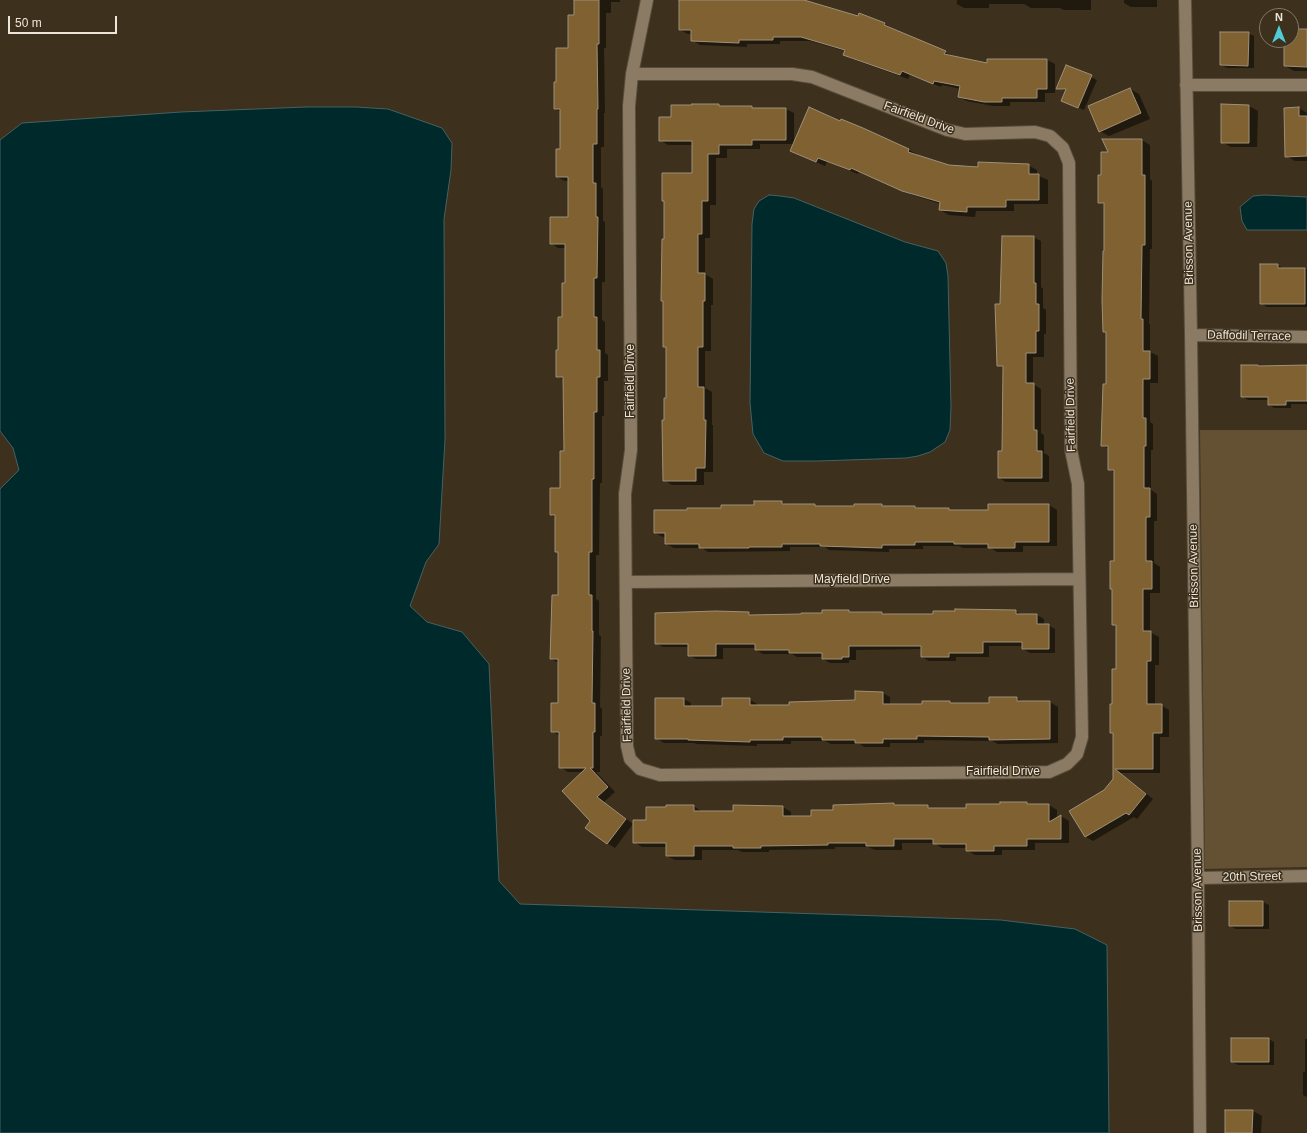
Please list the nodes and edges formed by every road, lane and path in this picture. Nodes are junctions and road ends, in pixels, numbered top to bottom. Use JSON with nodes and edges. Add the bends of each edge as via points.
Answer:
{"nodes":[{"id":1,"x":647,"y":0,"type":"edge"},
{"id":2,"x":1185,"y":0,"type":"edge"},
{"id":3,"x":632,"y":74,"type":"junction"},
{"id":4,"x":1186,"y":85,"type":"junction"},
{"id":5,"x":1307,"y":85,"type":"edge"},
{"id":6,"x":1191,"y":335,"type":"junction"},
{"id":7,"x":1307,"y":337,"type":"edge"},
{"id":8,"x":1079,"y":579,"type":"junction"},
{"id":9,"x":626,"y":582,"type":"junction"},
{"id":10,"x":1307,"y":876,"type":"edge"},
{"id":11,"x":1198,"y":878,"type":"junction"},
{"id":12,"x":1200,"y":1133,"type":"edge"}],
"edges":[{"from":1,"to":3,"type":"street","name":"Fairfield Drive"},
{"from":2,"to":4,"type":"street","name":"Brisson Avenue"},
{"from":3,"to":8,"type":"street","name":"Fairfield Drive","via":[[792,74],[812,77],[947,130],[965,134],[1035,132],[1050,136],[1063,148],[1069,163],[1071,450],[1078,484]]},
{"from":3,"to":9,"type":"street","name":"Fairfield Drive","via":[[629,106],[631,450],[625,494]]},
{"from":4,"to":5,"type":"street"},
{"from":4,"to":6,"type":"street","name":"Brisson Avenue"},
{"from":6,"to":7,"type":"street","name":"Daffodil Terrace"},
{"from":6,"to":11,"type":"street","name":"Brisson Avenue"},
{"from":8,"to":9,"type":"street","name":"Mayfield Drive"},
{"from":8,"to":9,"type":"street","name":"Fairfield Drive","via":[[1082,736],[1077,754],[1068,764],[1049,772],[676,775],[660,775],[640,769],[630,759],[627,746]]},
{"from":10,"to":11,"type":"street","name":"20th Street"},
{"from":11,"to":12,"type":"street","name":"Brisson Avenue"}]}
